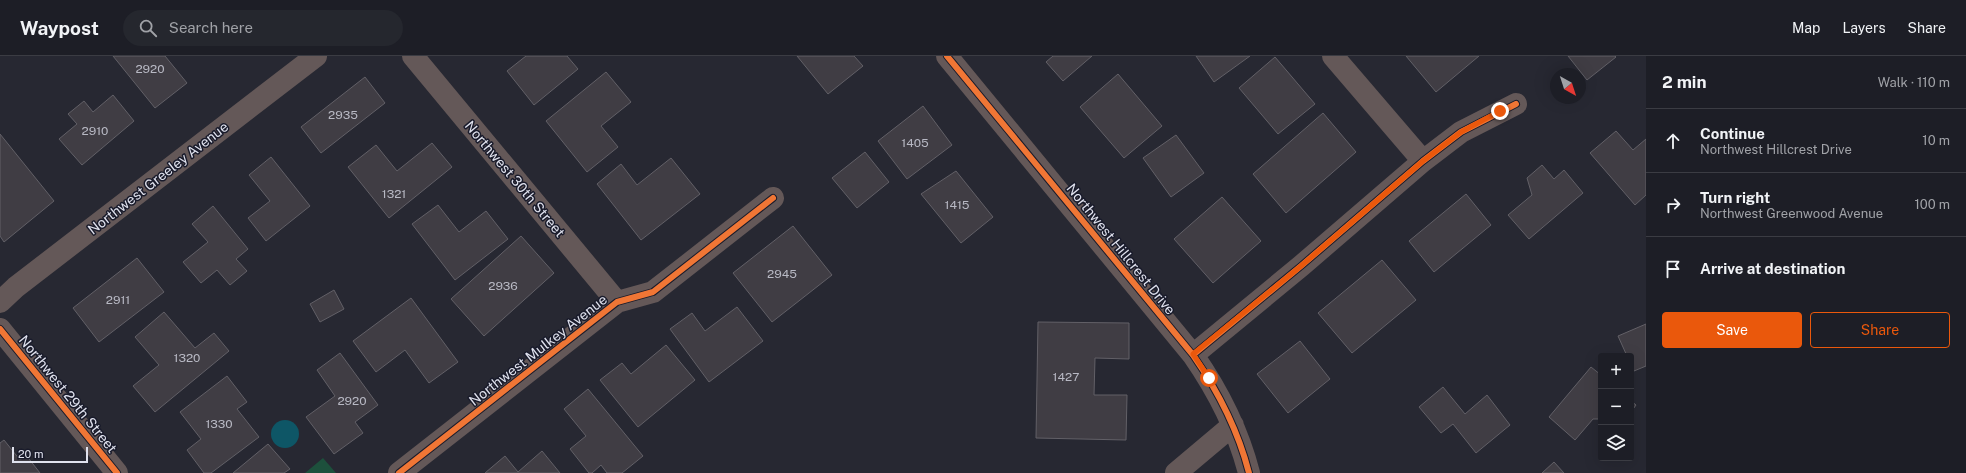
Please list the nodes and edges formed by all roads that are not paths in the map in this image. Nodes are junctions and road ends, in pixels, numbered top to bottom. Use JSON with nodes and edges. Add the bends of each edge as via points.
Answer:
{"nodes":[{"id":1,"x":316,"y":56,"type":"edge"},
{"id":2,"x":413,"y":56,"type":"edge"},
{"id":3,"x":947,"y":56,"type":"edge"},
{"id":4,"x":1332,"y":56,"type":"edge"},
{"id":5,"x":1516,"y":104,"type":"dead end"},
{"id":6,"x":1423,"y":161,"type":"junction"},
{"id":7,"x":772,"y":198,"type":"dead end"},
{"id":8,"x":0,"y":302,"type":"edge"},
{"id":9,"x":617,"y":302,"type":"junction"},
{"id":10,"x":0,"y":329,"type":"edge"},
{"id":11,"x":1193,"y":354,"type":"junction"},
{"id":12,"x":1233,"y":425,"type":"junction"},
{"id":13,"x":117,"y":473,"type":"edge"},
{"id":14,"x":399,"y":473,"type":"edge"},
{"id":15,"x":1176,"y":473,"type":"edge"},
{"id":16,"x":1249,"y":473,"type":"edge"}],
"edges":[{"from":1,"to":8,"type":"street","name":"Northwest Greeley Avenue"},
{"from":2,"to":9,"type":"street","name":"Northwest 30th Street"},
{"from":3,"to":11,"type":"street","name":"Northwest Hillcrest Drive"},
{"from":4,"to":6,"type":"street"},
{"from":5,"to":6,"type":"street","via":[[1461,132]]},
{"from":6,"to":11,"type":"street","via":[[1301,266]]},
{"from":7,"to":9,"type":"street","name":"Northwest Mulkey Avenue","via":[[652,292]]},
{"from":9,"to":14,"type":"street","name":"Northwest Mulkey Avenue"},
{"from":10,"to":13,"type":"street","name":"Northwest 29th Street"},
{"from":11,"to":12,"type":"street","name":"Northwest Hillcrest Drive","via":[[1209,378]]},
{"from":12,"to":15,"type":"street"},
{"from":12,"to":16,"type":"street","name":"Northwest Hillcrest Drive"}]}
